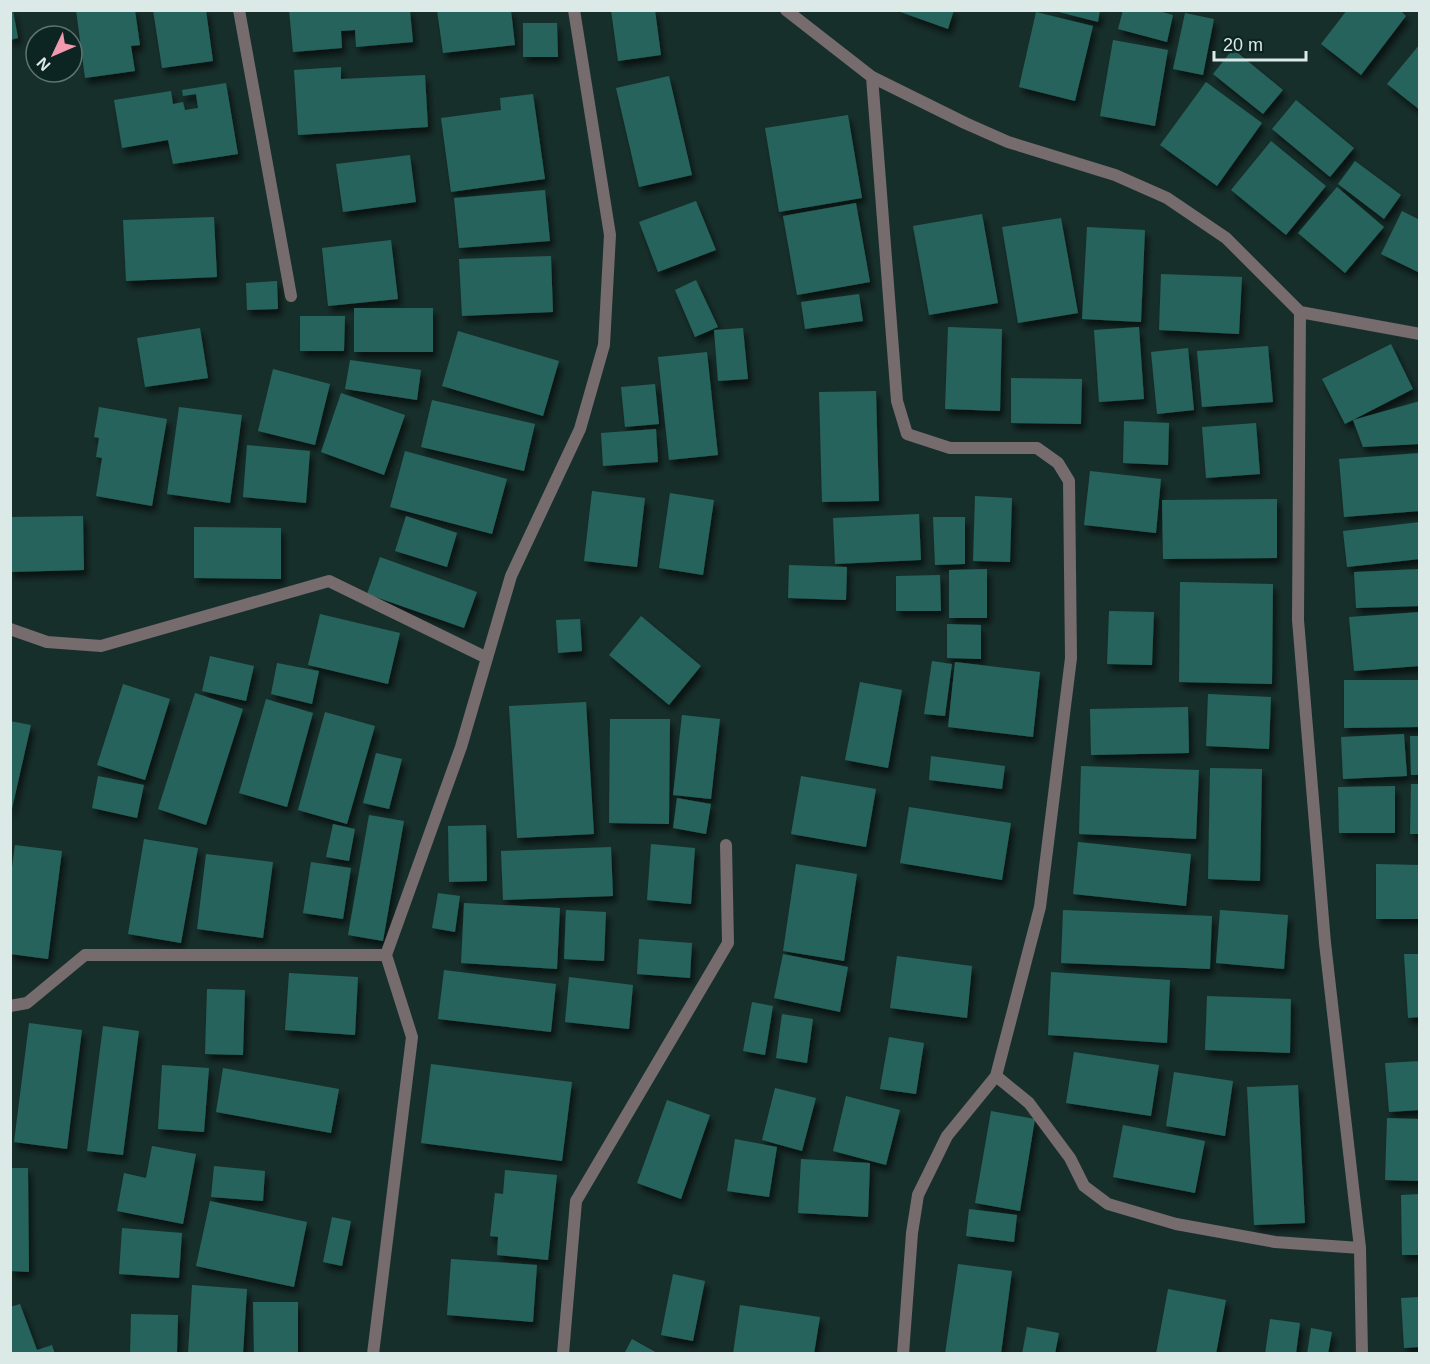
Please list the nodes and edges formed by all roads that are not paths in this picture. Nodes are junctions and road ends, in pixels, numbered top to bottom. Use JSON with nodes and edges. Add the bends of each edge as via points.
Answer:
{"nodes":[{"id":1,"x":239,"y":10,"type":"edge"},
{"id":2,"x":574,"y":10,"type":"edge"},
{"id":3,"x":786,"y":10,"type":"edge"},
{"id":4,"x":872,"y":77,"type":"junction"},
{"id":5,"x":291,"y":297,"type":"dead end"},
{"id":6,"x":1300,"y":312,"type":"junction"},
{"id":7,"x":1419,"y":334,"type":"edge"},
{"id":8,"x":10,"y":630,"type":"edge"},
{"id":9,"x":485,"y":657,"type":"junction"},
{"id":10,"x":726,"y":845,"type":"dead end"},
{"id":11,"x":386,"y":956,"type":"junction"},
{"id":12,"x":10,"y":1006,"type":"edge"},
{"id":13,"x":996,"y":1076,"type":"junction"},
{"id":14,"x":1360,"y":1248,"type":"junction"},
{"id":15,"x":373,"y":1353,"type":"edge"},
{"id":16,"x":563,"y":1353,"type":"edge"},
{"id":17,"x":903,"y":1353,"type":"edge"},
{"id":18,"x":1362,"y":1353,"type":"edge"}],
"edges":[{"from":1,"to":5,"type":"street"},
{"from":2,"to":9,"type":"street","via":[[609,236],[604,345],[580,429],[511,576]]},
{"from":3,"to":4,"type":"street"},
{"from":4,"to":6,"type":"street","via":[[1008,142],[1114,175],[1167,198],[1226,238]]},
{"from":4,"to":13,"type":"street","via":[[897,401],[907,434],[950,448],[1037,448],[1058,463],[1069,481],[1071,658],[1040,907]]},
{"from":6,"to":7,"type":"street"},
{"from":6,"to":14,"type":"street","via":[[1299,620],[1326,943]]},
{"from":8,"to":9,"type":"street","via":[[47,642],[101,646],[329,581]]},
{"from":9,"to":11,"type":"street","via":[[461,747]]},
{"from":10,"to":16,"type":"street","via":[[728,943],[576,1201]]},
{"from":11,"to":12,"type":"street","via":[[86,955],[27,1003]]},
{"from":11,"to":15,"type":"street","via":[[412,1037]]},
{"from":13,"to":14,"type":"street","via":[[1029,1103],[1070,1158],[1084,1186],[1108,1203],[1176,1224],[1275,1242]]},
{"from":13,"to":17,"type":"street","via":[[946,1136],[918,1195]]},
{"from":14,"to":18,"type":"street"}]}
